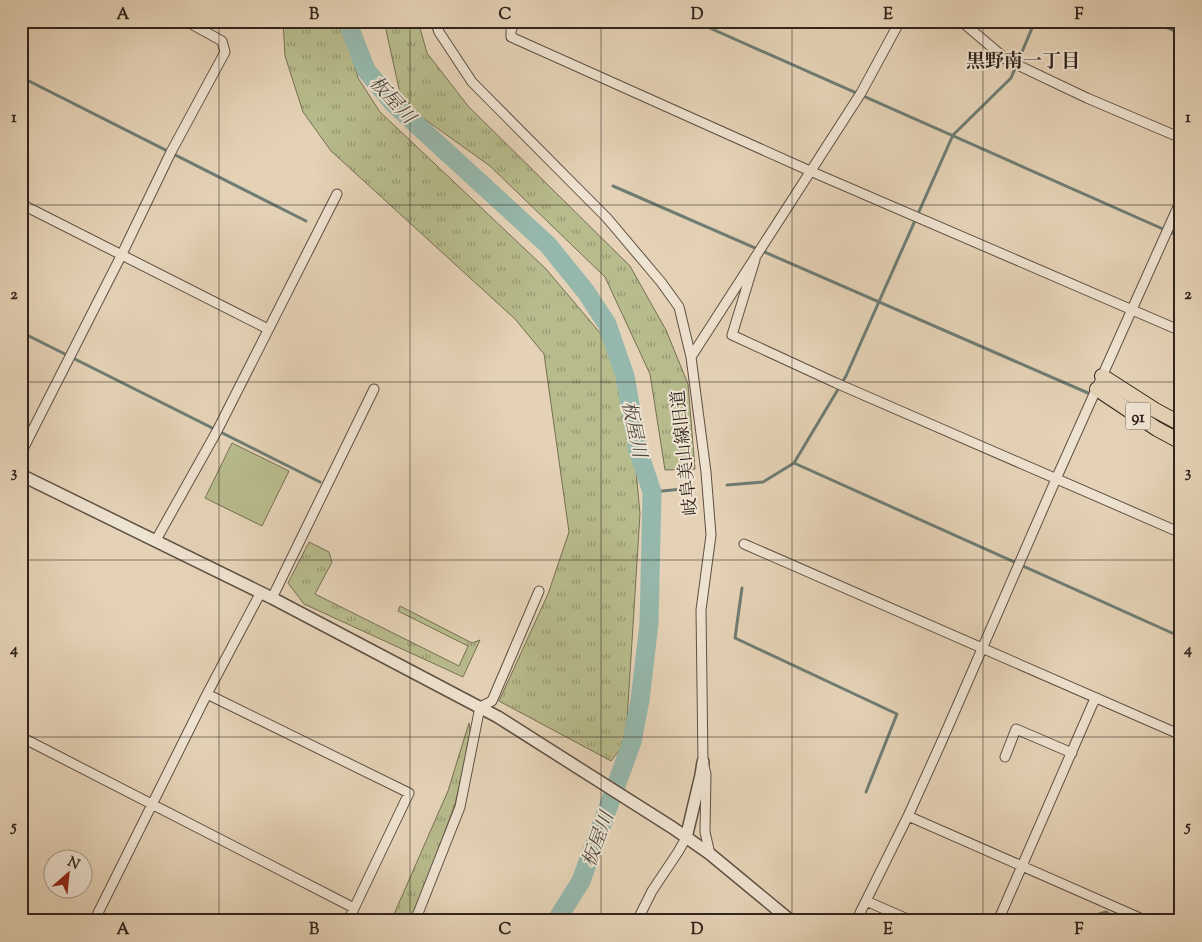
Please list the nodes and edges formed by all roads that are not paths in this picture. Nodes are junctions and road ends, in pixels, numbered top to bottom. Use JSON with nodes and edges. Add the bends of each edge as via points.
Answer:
{"nodes":[{"id":1,"x":186,"y":21,"type":"edge"},
{"id":2,"x":435,"y":21,"type":"edge"},
{"id":3,"x":515,"y":21,"type":"edge"},
{"id":4,"x":900,"y":21,"type":"edge"},
{"id":5,"x":961,"y":21,"type":"edge"},
{"id":6,"x":1181,"y":138,"type":"edge"},
{"id":7,"x":810,"y":171,"type":"junction"},
{"id":8,"x":338,"y":194,"type":"dead end"},
{"id":9,"x":1181,"y":200,"type":"edge"},
{"id":10,"x":21,"y":204,"type":"edge"},
{"id":11,"x":122,"y":254,"type":"junction"},
{"id":12,"x":755,"y":260,"type":"junction"},
{"id":13,"x":1131,"y":309,"type":"junction"},
{"id":14,"x":268,"y":329,"type":"junction"},
{"id":15,"x":1181,"y":331,"type":"edge"},
{"id":16,"x":691,"y":357,"type":"junction"},
{"id":17,"x":1099,"y":383,"type":"junction"},
{"id":18,"x":374,"y":389,"type":"dead end"},
{"id":19,"x":1181,"y":424,"type":"edge"},
{"id":20,"x":1181,"y":442,"type":"edge"},
{"id":21,"x":21,"y":453,"type":"edge"},
{"id":22,"x":21,"y":475,"type":"edge"},
{"id":23,"x":1056,"y":479,"type":"junction"},
{"id":24,"x":1181,"y":533,"type":"edge"},
{"id":25,"x":156,"y":540,"type":"junction"},
{"id":26,"x":744,"y":544,"type":"dead end"},
{"id":27,"x":539,"y":591,"type":"dead end"},
{"id":28,"x":261,"y":592,"type":"junction"},
{"id":29,"x":272,"y":598,"type":"junction"},
{"id":30,"x":983,"y":649,"type":"junction"},
{"id":31,"x":207,"y":694,"type":"junction"},
{"id":32,"x":1097,"y":698,"type":"junction"},
{"id":33,"x":480,"y":707,"type":"junction"},
{"id":34,"x":1181,"y":735,"type":"edge"},
{"id":35,"x":21,"y":737,"type":"edge"},
{"id":36,"x":1072,"y":753,"type":"junction"},
{"id":37,"x":1005,"y":757,"type":"dead end"},
{"id":38,"x":703,"y":762,"type":"junction"},
{"id":39,"x":153,"y":804,"type":"junction"},
{"id":40,"x":908,"y":816,"type":"junction"},
{"id":41,"x":686,"y":838,"type":"junction"},
{"id":42,"x":710,"y":854,"type":"junction"},
{"id":43,"x":1022,"y":867,"type":"junction"},
{"id":44,"x":866,"y":901,"type":"junction"},
{"id":45,"x":354,"y":908,"type":"junction"},
{"id":46,"x":1181,"y":912,"type":"edge"},
{"id":47,"x":94,"y":921,"type":"edge"},
{"id":48,"x":348,"y":921,"type":"edge"},
{"id":49,"x":416,"y":921,"type":"edge"},
{"id":50,"x":637,"y":921,"type":"edge"},
{"id":51,"x":791,"y":921,"type":"edge"},
{"id":52,"x":856,"y":921,"type":"edge"},
{"id":53,"x":912,"y":921,"type":"edge"},
{"id":54,"x":998,"y":921,"type":"edge"},
{"id":55,"x":1147,"y":921,"type":"edge"},
{"id":56,"x":1175,"y":921,"type":"edge"}],
"edges":[{"from":1,"to":11,"type":"street","via":[[222,41],[225,52],[170,152]]},
{"from":2,"to":16,"type":"street","name":"岐阜美山線旧道","via":[[472,82],[607,218],[661,282],[679,307]]},
{"from":3,"to":7,"type":"street","via":[[511,37]]},
{"from":4,"to":7,"type":"street","via":[[861,93]]},
{"from":5,"to":6,"type":"street","via":[[1007,60]]},
{"from":7,"to":12,"type":"street"},
{"from":7,"to":13,"type":"street"},
{"from":8,"to":14,"type":"street"},
{"from":9,"to":13,"type":"street"},
{"from":10,"to":11,"type":"street"},
{"from":11,"to":14,"type":"street"},
{"from":11,"to":21,"type":"street"},
{"from":12,"to":16,"type":"street"},
{"from":12,"to":23,"type":"street","via":[[732,335]]},
{"from":13,"to":15,"type":"street"},
{"from":13,"to":17,"type":"street"},
{"from":14,"to":25,"type":"street"},
{"from":16,"to":38,"type":"street","name":"岐阜美山線旧道","via":[[711,535],[701,610]]},
{"from":17,"to":19,"type":"main road","number":"91"},
{"from":17,"to":20,"type":"main road","number":"91","via":[[1157,429]]},
{"from":17,"to":23,"type":"street"},
{"from":18,"to":29,"type":"street"},
{"from":22,"to":25,"type":"street"},
{"from":23,"to":24,"type":"street"},
{"from":23,"to":30,"type":"street"},
{"from":25,"to":28,"type":"street"},
{"from":26,"to":30,"type":"street"},
{"from":27,"to":33,"type":"street","via":[[492,701]]},
{"from":28,"to":29,"type":"street"},
{"from":28,"to":31,"type":"street"},
{"from":29,"to":33,"type":"street"},
{"from":30,"to":32,"type":"street"},
{"from":30,"to":40,"type":"street"},
{"from":31,"to":39,"type":"street"},
{"from":31,"to":45,"type":"street","via":[[409,793]]},
{"from":32,"to":34,"type":"street"},
{"from":32,"to":36,"type":"street"},
{"from":33,"to":41,"type":"street"},
{"from":33,"to":49,"type":"street","via":[[460,807]]},
{"from":35,"to":39,"type":"street"},
{"from":36,"to":37,"type":"street","via":[[1016,729]]},
{"from":36,"to":43,"type":"street"},
{"from":38,"to":41,"type":"street","name":"岐阜美山線旧道"},
{"from":38,"to":42,"type":"street","via":[[706,774],[704,832]]},
{"from":39,"to":45,"type":"street"},
{"from":39,"to":47,"type":"street"},
{"from":40,"to":43,"type":"street"},
{"from":40,"to":44,"type":"street"},
{"from":41,"to":42,"type":"street"},
{"from":41,"to":50,"type":"street","via":[[652,890]]},
{"from":42,"to":51,"type":"street"},
{"from":43,"to":54,"type":"street"},
{"from":43,"to":55,"type":"street"},
{"from":44,"to":52,"type":"street"},
{"from":44,"to":53,"type":"street"},
{"from":45,"to":48,"type":"street"},
{"from":46,"to":56,"type":"street"}]}
